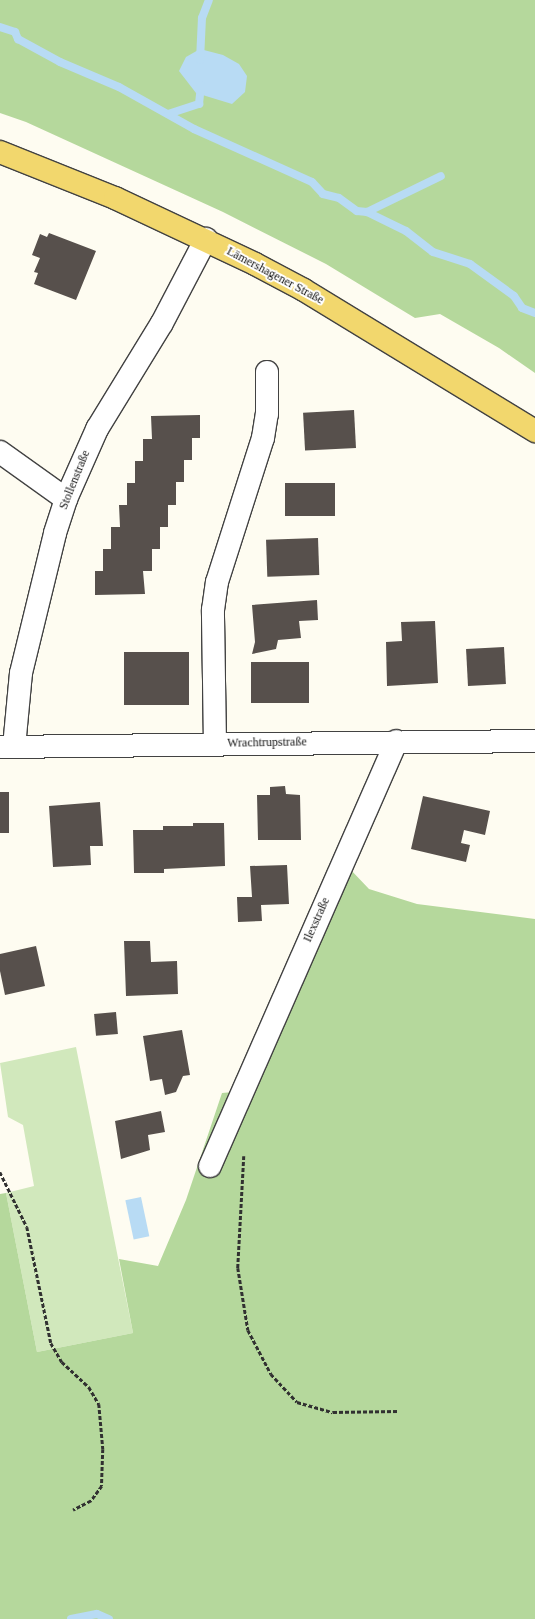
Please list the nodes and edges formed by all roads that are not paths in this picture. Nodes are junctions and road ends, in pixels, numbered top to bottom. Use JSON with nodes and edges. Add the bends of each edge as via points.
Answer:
{"nodes":[{"id":1,"x":0,"y":152,"type":"edge"},
{"id":2,"x":206,"y":239,"type":"junction"},
{"id":3,"x":267,"y":372,"type":"dead end"},
{"id":4,"x":535,"y":431,"type":"edge"},
{"id":5,"x":0,"y":452,"type":"edge"},
{"id":6,"x":66,"y":499,"type":"junction"},
{"id":7,"x":397,"y":741,"type":"junction"},
{"id":8,"x":535,"y":741,"type":"edge"},
{"id":9,"x":215,"y":744,"type":"junction"},
{"id":10,"x":7,"y":747,"type":"edge"},
{"id":11,"x":210,"y":1166,"type":"dead end"}],
"edges":[{"from":1,"to":2,"type":"main road","name":"Lämershagener Straße"},
{"from":2,"to":4,"type":"main road","name":"Lämershagener Straße","via":[[304,290]]},
{"from":2,"to":6,"type":"street","name":"Stollenstraße","via":[[162,323],[97,429]]},
{"from":3,"to":9,"type":"street","via":[[267,414],[263,438],[218,582],[213,610]]},
{"from":5,"to":6,"type":"street"},
{"from":6,"to":10,"type":"street","name":"Stollenstraße","via":[[53,540],[21,674]]},
{"from":7,"to":8,"type":"street","name":"Wrachtrupstraße"},
{"from":7,"to":9,"type":"street","name":"Wrachtrupstraße"},
{"from":7,"to":11,"type":"street","name":"Ilexstraße"},
{"from":9,"to":10,"type":"street","name":"Wrachtrupstraße"}]}
